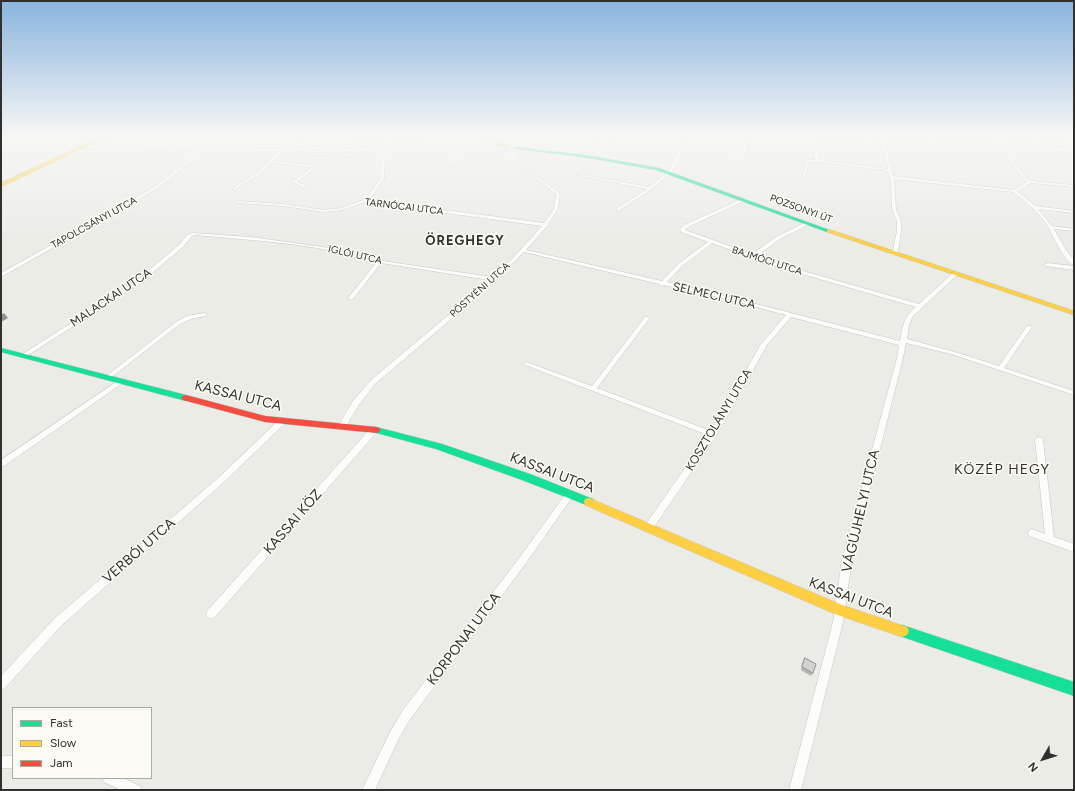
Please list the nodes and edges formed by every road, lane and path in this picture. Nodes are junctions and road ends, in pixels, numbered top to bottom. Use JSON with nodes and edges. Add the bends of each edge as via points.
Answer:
{"nodes":[{"id":1,"x":889,"y":170,"type":"edge"},
{"id":2,"x":31,"y":171,"type":"edge"},
{"id":3,"x":177,"y":171,"type":"edge"},
{"id":4,"x":260,"y":171,"type":"edge"},
{"id":5,"x":309,"y":171,"type":"edge"},
{"id":6,"x":382,"y":171,"type":"edge"},
{"id":7,"x":527,"y":171,"type":"edge"},
{"id":8,"x":659,"y":171,"type":"edge"},
{"id":9,"x":671,"y":171,"type":"edge"},
{"id":10,"x":805,"y":171,"type":"edge"},
{"id":11,"x":1019,"y":171,"type":"edge"},
{"id":12,"x":578,"y":174,"type":"dead end"},
{"id":13,"x":669,"y":174,"type":"junction"},
{"id":14,"x":803,"y":176,"type":"dead end"},
{"id":15,"x":891,"y":177,"type":"junction"},
{"id":16,"x":1030,"y":182,"type":"junction"},
{"id":17,"x":1,"y":185,"type":"edge"},
{"id":18,"x":304,"y":186,"type":"dead end"},
{"id":19,"x":1074,"y":186,"type":"edge"},
{"id":20,"x":650,"y":188,"type":"junction"},
{"id":21,"x":234,"y":189,"type":"dead end"},
{"id":22,"x":1014,"y":191,"type":"junction"},
{"id":23,"x":742,"y":200,"type":"junction"},
{"id":24,"x":365,"y":201,"type":"junction"},
{"id":25,"x":238,"y":202,"type":"dead end"},
{"id":26,"x":1033,"y":207,"type":"junction"},
{"id":27,"x":618,"y":210,"type":"dead end"},
{"id":28,"x":1074,"y":212,"type":"edge"},
{"id":29,"x":808,"y":223,"type":"junction"},
{"id":30,"x":547,"y":225,"type":"junction"},
{"id":31,"x":1050,"y":227,"type":"junction"},
{"id":32,"x":1074,"y":230,"type":"edge"},
{"id":33,"x":194,"y":234,"type":"joint"},
{"id":34,"x":710,"y":242,"type":"junction"},
{"id":35,"x":524,"y":251,"type":"junction"},
{"id":36,"x":895,"y":254,"type":"junction"},
{"id":37,"x":752,"y":257,"type":"junction"},
{"id":38,"x":380,"y":262,"type":"junction"},
{"id":39,"x":1074,"y":263,"type":"edge"},
{"id":40,"x":1047,"y":265,"type":"dead end"},
{"id":41,"x":1074,"y":268,"type":"edge"},
{"id":42,"x":955,"y":274,"type":"junction"},
{"id":43,"x":1,"y":275,"type":"edge"},
{"id":44,"x":492,"y":279,"type":"junction"},
{"id":45,"x":662,"y":284,"type":"junction"},
{"id":46,"x":351,"y":298,"type":"dead end"},
{"id":47,"x":919,"y":306,"type":"junction"},
{"id":48,"x":1074,"y":313,"type":"edge"},
{"id":49,"x":790,"y":314,"type":"junction"},
{"id":50,"x":204,"y":315,"type":"dead end"},
{"id":51,"x":647,"y":318,"type":"dead end"},
{"id":52,"x":1029,"y":327,"type":"dead end"},
{"id":53,"x":903,"y":342,"type":"junction"},
{"id":54,"x":2,"y":351,"type":"edge"},
{"id":55,"x":23,"y":356,"type":"junction"},
{"id":56,"x":527,"y":364,"type":"dead end"},
{"id":57,"x":1000,"y":369,"type":"junction"},
{"id":58,"x":107,"y":378,"type":"junction"},
{"id":59,"x":121,"y":382,"type":"junction"},
{"id":60,"x":593,"y":389,"type":"junction"},
{"id":61,"x":1074,"y":393,"type":"edge"},
{"id":62,"x":282,"y":422,"type":"junction"},
{"id":63,"x":342,"y":426,"type":"junction"},
{"id":64,"x":374,"y":430,"type":"junction"},
{"id":65,"x":713,"y":434,"type":"junction"},
{"id":66,"x":1039,"y":440,"type":"dead end"},
{"id":67,"x":1,"y":464,"type":"edge"},
{"id":68,"x":570,"y":494,"type":"junction"},
{"id":69,"x":649,"y":527,"type":"junction"},
{"id":70,"x":1032,"y":533,"type":"dead end"},
{"id":71,"x":1050,"y":539,"type":"junction"},
{"id":72,"x":1074,"y":548,"type":"edge"},
{"id":73,"x":840,"y":610,"type":"junction"},
{"id":74,"x":211,"y":614,"type":"dead end"},
{"id":75,"x":1,"y":684,"type":"edge"},
{"id":76,"x":1074,"y":689,"type":"edge"},
{"id":77,"x":1,"y":762,"type":"edge"},
{"id":78,"x":12,"y":762,"type":"edge"},
{"id":79,"x":110,"y":779,"type":"edge"},
{"id":80,"x":136,"y":790,"type":"edge"},
{"id":81,"x":368,"y":790,"type":"edge"},
{"id":82,"x":795,"y":790,"type":"edge"}],
"edges":[{"from":1,"to":15,"type":"street"},
{"from":2,"to":17,"type":"street"},
{"from":3,"to":43,"type":"street","name":"TAPOLCSÁNYI UTCA","via":[[146,194]]},
{"from":4,"to":21,"type":"street"},
{"from":5,"to":18,"type":"street","via":[[294,182]]},
{"from":6,"to":24,"type":"street","via":[[382,179]]},
{"from":7,"to":30,"type":"street","name":"PÖSTYÉNI UTCA","via":[[552,188],[560,197],[555,213]]},
{"from":8,"to":13,"type":"street","name":"POZSONYI ÚT"},
{"from":9,"to":13,"type":"street"},
{"from":10,"to":14,"type":"street"},
{"from":11,"to":16,"type":"street"},
{"from":12,"to":20,"type":"street"},
{"from":13,"to":20,"type":"street"},
{"from":13,"to":23,"type":"street","name":"POZSONYI ÚT"},
{"from":15,"to":22,"type":"street"},
{"from":15,"to":36,"type":"street","via":[[894,209],[899,221]]},
{"from":16,"to":19,"type":"street"},
{"from":16,"to":22,"type":"street"},
{"from":20,"to":27,"type":"street"},
{"from":22,"to":26,"type":"street"},
{"from":23,"to":29,"type":"street","name":"POZSONYI ÚT"},
{"from":23,"to":34,"type":"street","name":"BAJMÓCI UTCA","via":[[682,229]]},
{"from":24,"to":25,"type":"street","name":"TARNÓCAI UTCA","via":[[342,209],[324,211]]},
{"from":24,"to":30,"type":"street","name":"TARNÓCAI UTCA"},
{"from":26,"to":28,"type":"street"},
{"from":26,"to":31,"type":"street"},
{"from":29,"to":36,"type":"street","name":"POZSONYI ÚT"},
{"from":29,"to":37,"type":"street","via":[[778,238]]},
{"from":30,"to":35,"type":"street","name":"PÖSTYÉNI UTCA"},
{"from":31,"to":32,"type":"street"},
{"from":31,"to":39,"type":"street"},
{"from":33,"to":38,"type":"street","name":"IGLÓI UTCA","via":[[259,239],[330,249]]},
{"from":33,"to":55,"type":"street","name":"MALACKAI UTCA","via":[[136,284]]},
{"from":34,"to":37,"type":"street","name":"BAJMÓCI UTCA"},
{"from":34,"to":45,"type":"street","via":[[680,265]]},
{"from":35,"to":44,"type":"street","name":"PÖSTYÉNI UTCA"},
{"from":35,"to":45,"type":"street","name":"SELMECI UTCA"},
{"from":36,"to":42,"type":"street","name":"POZSONYI ÚT"},
{"from":37,"to":47,"type":"street","name":"BAJMÓCI UTCA"},
{"from":38,"to":44,"type":"street","name":"IGLÓI UTCA"},
{"from":38,"to":46,"type":"street"},
{"from":40,"to":41,"type":"street"},
{"from":42,"to":47,"type":"street","name":"VÁGÚJHELYI UTCA"},
{"from":42,"to":48,"type":"street","name":"POZSONYI ÚT"},
{"from":44,"to":63,"type":"street","name":"PÖSTYÉNI UTCA","via":[[374,382],[355,403]]},
{"from":45,"to":49,"type":"street","name":"SELMECI UTCA"},
{"from":47,"to":53,"type":"street","name":"VÁGÚJHELYI UTCA","via":[[908,320]]},
{"from":49,"to":53,"type":"street","name":"SELMECI UTCA"},
{"from":49,"to":65,"type":"street","name":"KOSZTOLÁNYI UTCA","via":[[764,344]]},
{"from":50,"to":58,"type":"street","via":[[188,317],[178,323]]},
{"from":51,"to":60,"type":"street"},
{"from":52,"to":57,"type":"street"},
{"from":53,"to":57,"type":"street","name":"SELMECI UTCA"},
{"from":53,"to":73,"type":"street","name":"VÁGÚJHELYI UTCA","via":[[847,560]]},
{"from":54,"to":55,"type":"street","name":"KASSAI UTCA"},
{"from":55,"to":58,"type":"street","name":"KASSAI UTCA"},
{"from":56,"to":60,"type":"street"},
{"from":57,"to":61,"type":"street","name":"SELMECI UTCA"},
{"from":58,"to":59,"type":"street","name":"KASSAI UTCA"},
{"from":59,"to":62,"type":"street","name":"KASSAI UTCA"},
{"from":59,"to":67,"type":"street"},
{"from":60,"to":65,"type":"street"},
{"from":62,"to":63,"type":"street","name":"KASSAI UTCA"},
{"from":62,"to":75,"type":"street","name":"VERBÓI UTCA","via":[[220,481],[58,622]]},
{"from":63,"to":64,"type":"street","name":"KASSAI UTCA"},
{"from":64,"to":68,"type":"street","name":"KASSAI UTCA","via":[[438,446]]},
{"from":64,"to":74,"type":"street","name":"KASSAI KÖZ"},
{"from":65,"to":69,"type":"street","name":"KOSZTOLÁNYI UTCA"},
{"from":66,"to":71,"type":"street"},
{"from":68,"to":69,"type":"street","name":"KASSAI UTCA"},
{"from":68,"to":81,"type":"street","name":"KORPONAI UTCA","via":[[407,714]]},
{"from":69,"to":73,"type":"street","name":"KASSAI UTCA"},
{"from":70,"to":71,"type":"street"},
{"from":71,"to":72,"type":"street"},
{"from":73,"to":76,"type":"street","name":"KASSAI UTCA"},
{"from":73,"to":82,"type":"street","name":"VÁGÚJHELYI UTCA"},
{"from":77,"to":78,"type":"street"},
{"from":79,"to":80,"type":"street"}]}
